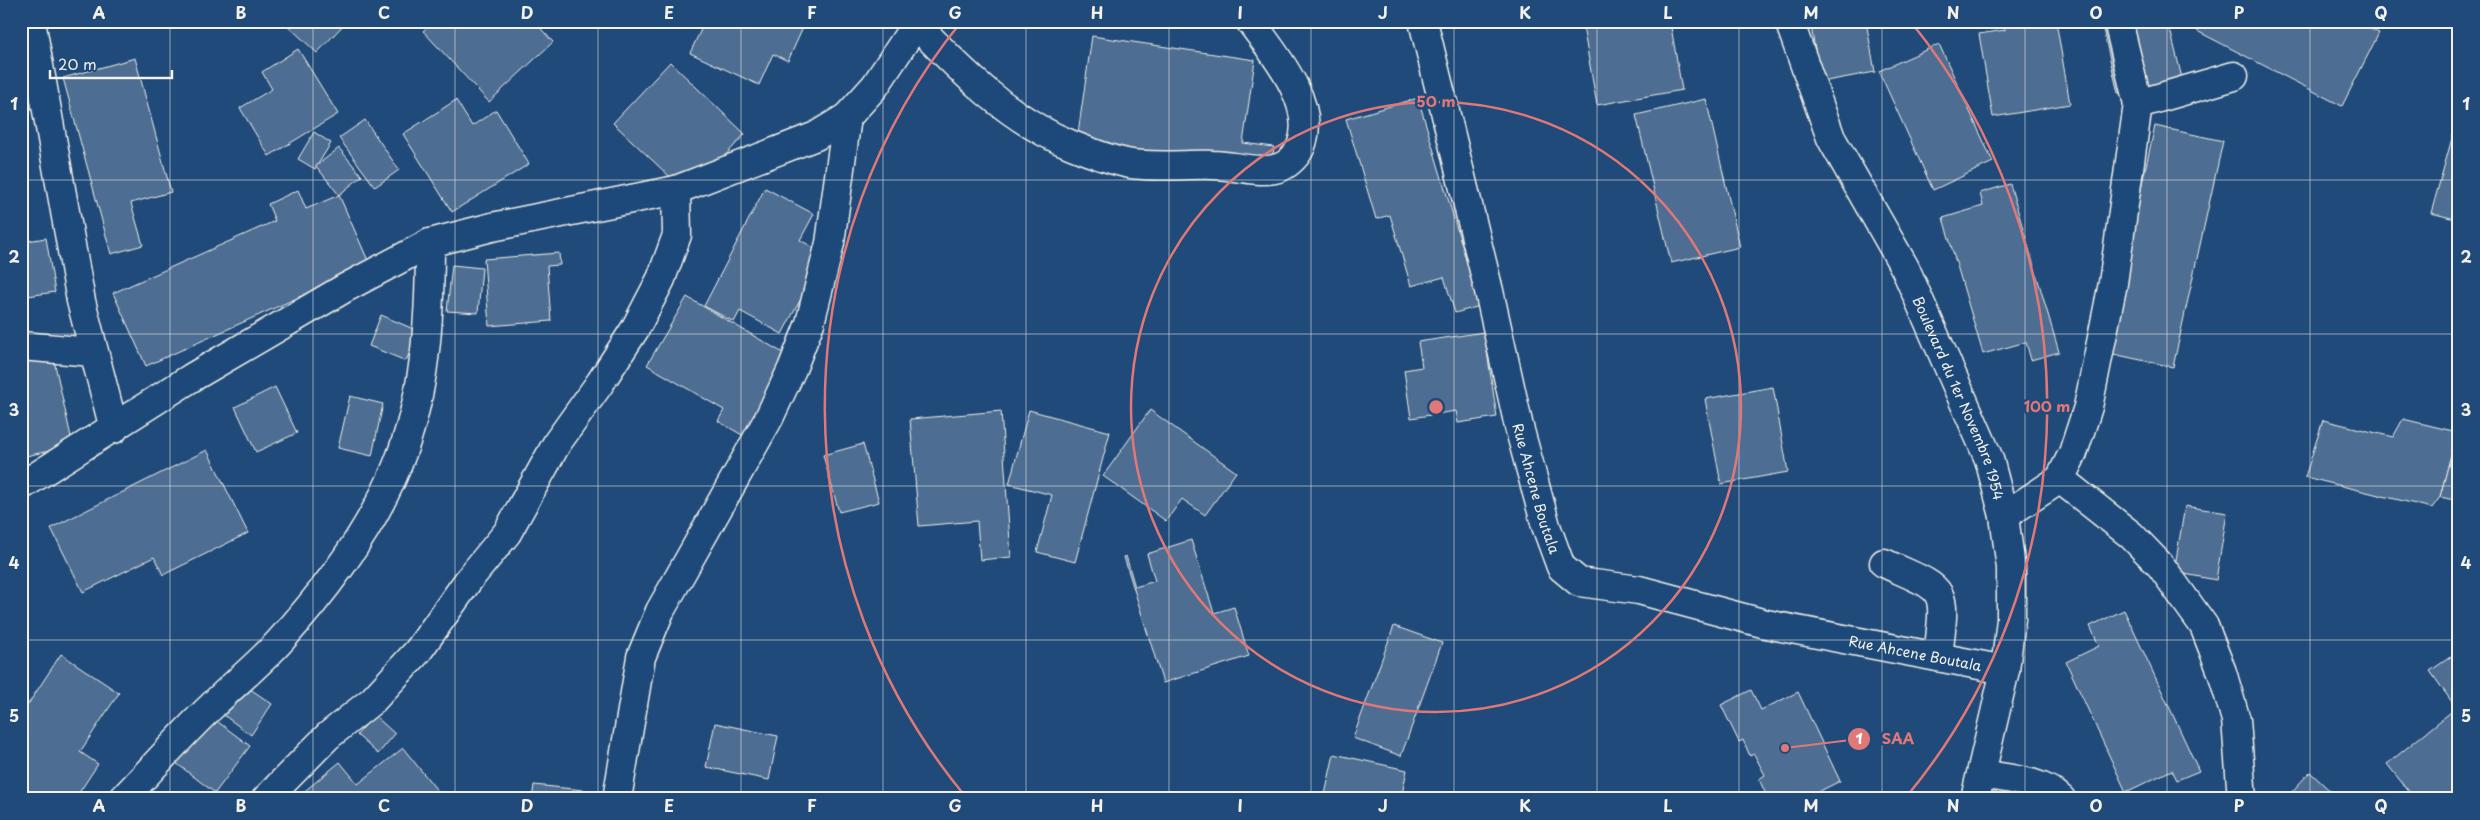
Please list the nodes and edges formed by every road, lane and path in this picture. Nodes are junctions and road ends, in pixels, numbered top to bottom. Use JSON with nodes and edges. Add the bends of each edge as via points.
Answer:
{"nodes":[{"id":1,"x":31,"y":21,"type":"edge"},
{"id":2,"x":1250,"y":21,"type":"edge"},
{"id":3,"x":1423,"y":21,"type":"edge"},
{"id":4,"x":1789,"y":21,"type":"edge"},
{"id":5,"x":2118,"y":21,"type":"edge"},
{"id":6,"x":918,"y":23,"type":"edge"},
{"id":7,"x":2234,"y":76,"type":"dead end"},
{"id":8,"x":2138,"y":104,"type":"junction"},
{"id":9,"x":847,"y":117,"type":"junction"},
{"id":10,"x":676,"y":190,"type":"junction"},
{"id":11,"x":430,"y":243,"type":"junction"},
{"id":12,"x":21,"y":346,"type":"edge"},
{"id":13,"x":93,"y":352,"type":"junction"},
{"id":14,"x":114,"y":429,"type":"junction"},
{"id":15,"x":2060,"y":479,"type":"junction"},
{"id":16,"x":21,"y":486,"type":"edge"},
{"id":17,"x":2004,"y":516,"type":"junction"},
{"id":18,"x":1884,"y":563,"type":"dead end"},
{"id":19,"x":1938,"y":657,"type":"junction"},
{"id":20,"x":2005,"y":670,"type":"junction"},
{"id":21,"x":1978,"y":787,"type":"edge"},
{"id":22,"x":123,"y":799,"type":"edge"},
{"id":23,"x":266,"y":799,"type":"edge"},
{"id":24,"x":617,"y":799,"type":"edge"},
{"id":25,"x":2061,"y":799,"type":"edge"},
{"id":26,"x":2242,"y":799,"type":"edge"}],
"edges":[{"from":1,"to":13,"type":"street"},
{"from":2,"to":6,"type":"street","via":[[1297,92],[1305,123],[1298,153],[1281,167],[1268,170],[1219,165],[1127,163],[1071,145],[1026,122],[954,63]]},
{"from":3,"to":19,"type":"street","name":"Rue Ahcene Boutala","via":[[1519,427],[1546,526],[1561,567],[1579,582],[1639,590],[1766,624]]},
{"from":4,"to":17,"type":"street","name":"Boulevard du 1er Novembre 1954","via":[[1831,138],[1905,268],[1989,459]]},
{"from":5,"to":8,"type":"street"},
{"from":6,"to":9,"type":"street","via":[[875,86]]},
{"from":7,"to":8,"type":"street"},
{"from":8,"to":15,"type":"street","via":[[2101,352],[2073,453]]},
{"from":9,"to":10,"type":"street","via":[[816,136]]},
{"from":9,"to":24,"type":"street","via":[[830,243],[810,323],[769,418],[660,611],[641,657]]},
{"from":10,"to":11,"type":"street","via":[[492,227]]},
{"from":10,"to":23,"type":"street","via":[[676,235],[661,279],[625,344],[557,443],[507,533],[411,658],[373,700],[328,736]]},
{"from":11,"to":14,"type":"street","via":[[345,288],[200,373]]},
{"from":11,"to":22,"type":"street","via":[[430,302],[422,369],[398,466],[374,516],[328,584],[280,641]]},
{"from":12,"to":13,"type":"street"},
{"from":13,"to":14,"type":"street"},
{"from":14,"to":16,"type":"street"},
{"from":15,"to":17,"type":"street"},
{"from":15,"to":26,"type":"street","via":[[2131,535],[2161,566],[2204,626],[2236,720]]},
{"from":17,"to":20,"type":"street","name":"Boulevard du 1er Novembre 1954","via":[[2011,585]]},
{"from":18,"to":19,"type":"street","via":[[1930,583],[1937,590],[1943,607]]},
{"from":19,"to":20,"type":"street","name":"Rue Ahcene Boutala"},
{"from":20,"to":21,"type":"street","name":"Boulevard du 1er Novembre 1954"},
{"from":21,"to":25,"type":"street","via":[[2036,784],[2052,790]]}]}
